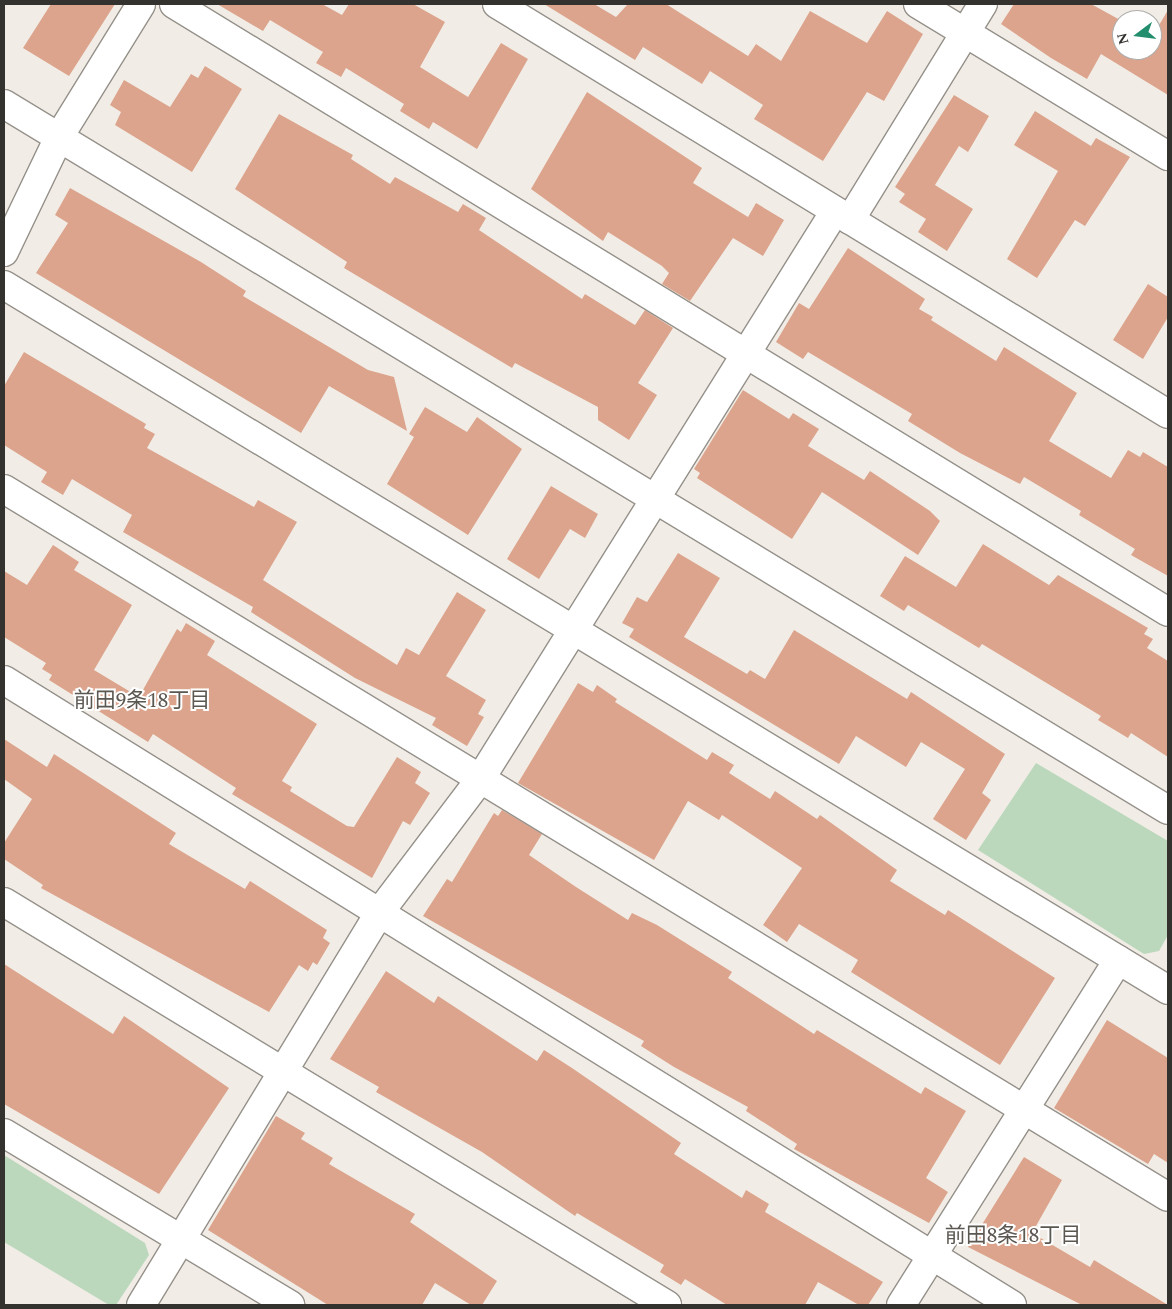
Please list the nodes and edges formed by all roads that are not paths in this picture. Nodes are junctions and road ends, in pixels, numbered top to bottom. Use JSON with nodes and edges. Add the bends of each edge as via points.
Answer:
{"nodes":[{"id":1,"x":141,"y":4,"type":"edge"},
{"id":2,"x":174,"y":4,"type":"edge"},
{"id":3,"x":497,"y":4,"type":"edge"},
{"id":4,"x":918,"y":4,"type":"edge"},
{"id":5,"x":983,"y":4,"type":"edge"},
{"id":6,"x":966,"y":33,"type":"junction"},
{"id":7,"x":4,"y":104,"type":"edge"},
{"id":8,"x":58,"y":137,"type":"junction"},
{"id":9,"x":1168,"y":156,"type":"edge"},
{"id":10,"x":843,"y":215,"type":"junction"},
{"id":11,"x":4,"y":252,"type":"edge"},
{"id":12,"x":4,"y":286,"type":"edge"},
{"id":13,"x":745,"y":353,"type":"junction"},
{"id":14,"x":1168,"y":414,"type":"edge"},
{"id":15,"x":4,"y":489,"type":"edge"},
{"id":16,"x":654,"y":496,"type":"junction"},
{"id":17,"x":1168,"y":612,"type":"edge"},
{"id":18,"x":571,"y":629,"type":"junction"},
{"id":19,"x":4,"y":680,"type":"edge"},
{"id":20,"x":478,"y":781,"type":"junction"},
{"id":21,"x":1168,"y":810,"type":"edge"},
{"id":22,"x":4,"y":902,"type":"edge"},
{"id":23,"x":379,"y":913,"type":"junction"},
{"id":24,"x":1118,"y":960,"type":"junction"},
{"id":25,"x":1164,"y":978,"type":"edge"},
{"id":26,"x":282,"y":1072,"type":"junction"},
{"id":27,"x":1023,"y":1109,"type":"junction"},
{"id":28,"x":4,"y":1133,"type":"edge"},
{"id":29,"x":1168,"y":1197,"type":"edge"},
{"id":30,"x":180,"y":1240,"type":"junction"},
{"id":31,"x":933,"y":1256,"type":"junction"},
{"id":32,"x":141,"y":1305,"type":"edge"},
{"id":33,"x":290,"y":1305,"type":"edge"},
{"id":34,"x":667,"y":1305,"type":"edge"},
{"id":35,"x":901,"y":1305,"type":"edge"},
{"id":36,"x":1012,"y":1305,"type":"edge"}],
"edges":[{"from":1,"to":8,"type":"street"},
{"from":2,"to":13,"type":"street"},
{"from":3,"to":10,"type":"street"},
{"from":4,"to":6,"type":"street"},
{"from":5,"to":6,"type":"street"},
{"from":6,"to":9,"type":"street"},
{"from":6,"to":10,"type":"street"},
{"from":7,"to":8,"type":"street"},
{"from":8,"to":11,"type":"street"},
{"from":8,"to":16,"type":"street"},
{"from":10,"to":13,"type":"street"},
{"from":10,"to":14,"type":"street"},
{"from":12,"to":18,"type":"street"},
{"from":13,"to":16,"type":"street"},
{"from":13,"to":17,"type":"street"},
{"from":15,"to":20,"type":"street"},
{"from":16,"to":18,"type":"street"},
{"from":16,"to":21,"type":"street"},
{"from":18,"to":20,"type":"street"},
{"from":18,"to":24,"type":"street"},
{"from":19,"to":23,"type":"street"},
{"from":20,"to":23,"type":"street"},
{"from":20,"to":27,"type":"street"},
{"from":22,"to":26,"type":"street"},
{"from":23,"to":26,"type":"street"},
{"from":23,"to":31,"type":"street"},
{"from":24,"to":25,"type":"street"},
{"from":24,"to":27,"type":"street"},
{"from":26,"to":30,"type":"street"},
{"from":26,"to":34,"type":"street"},
{"from":27,"to":29,"type":"street"},
{"from":27,"to":31,"type":"street"},
{"from":28,"to":30,"type":"street"},
{"from":30,"to":32,"type":"street"},
{"from":30,"to":33,"type":"street"},
{"from":31,"to":35,"type":"street"},
{"from":31,"to":36,"type":"street"}]}
